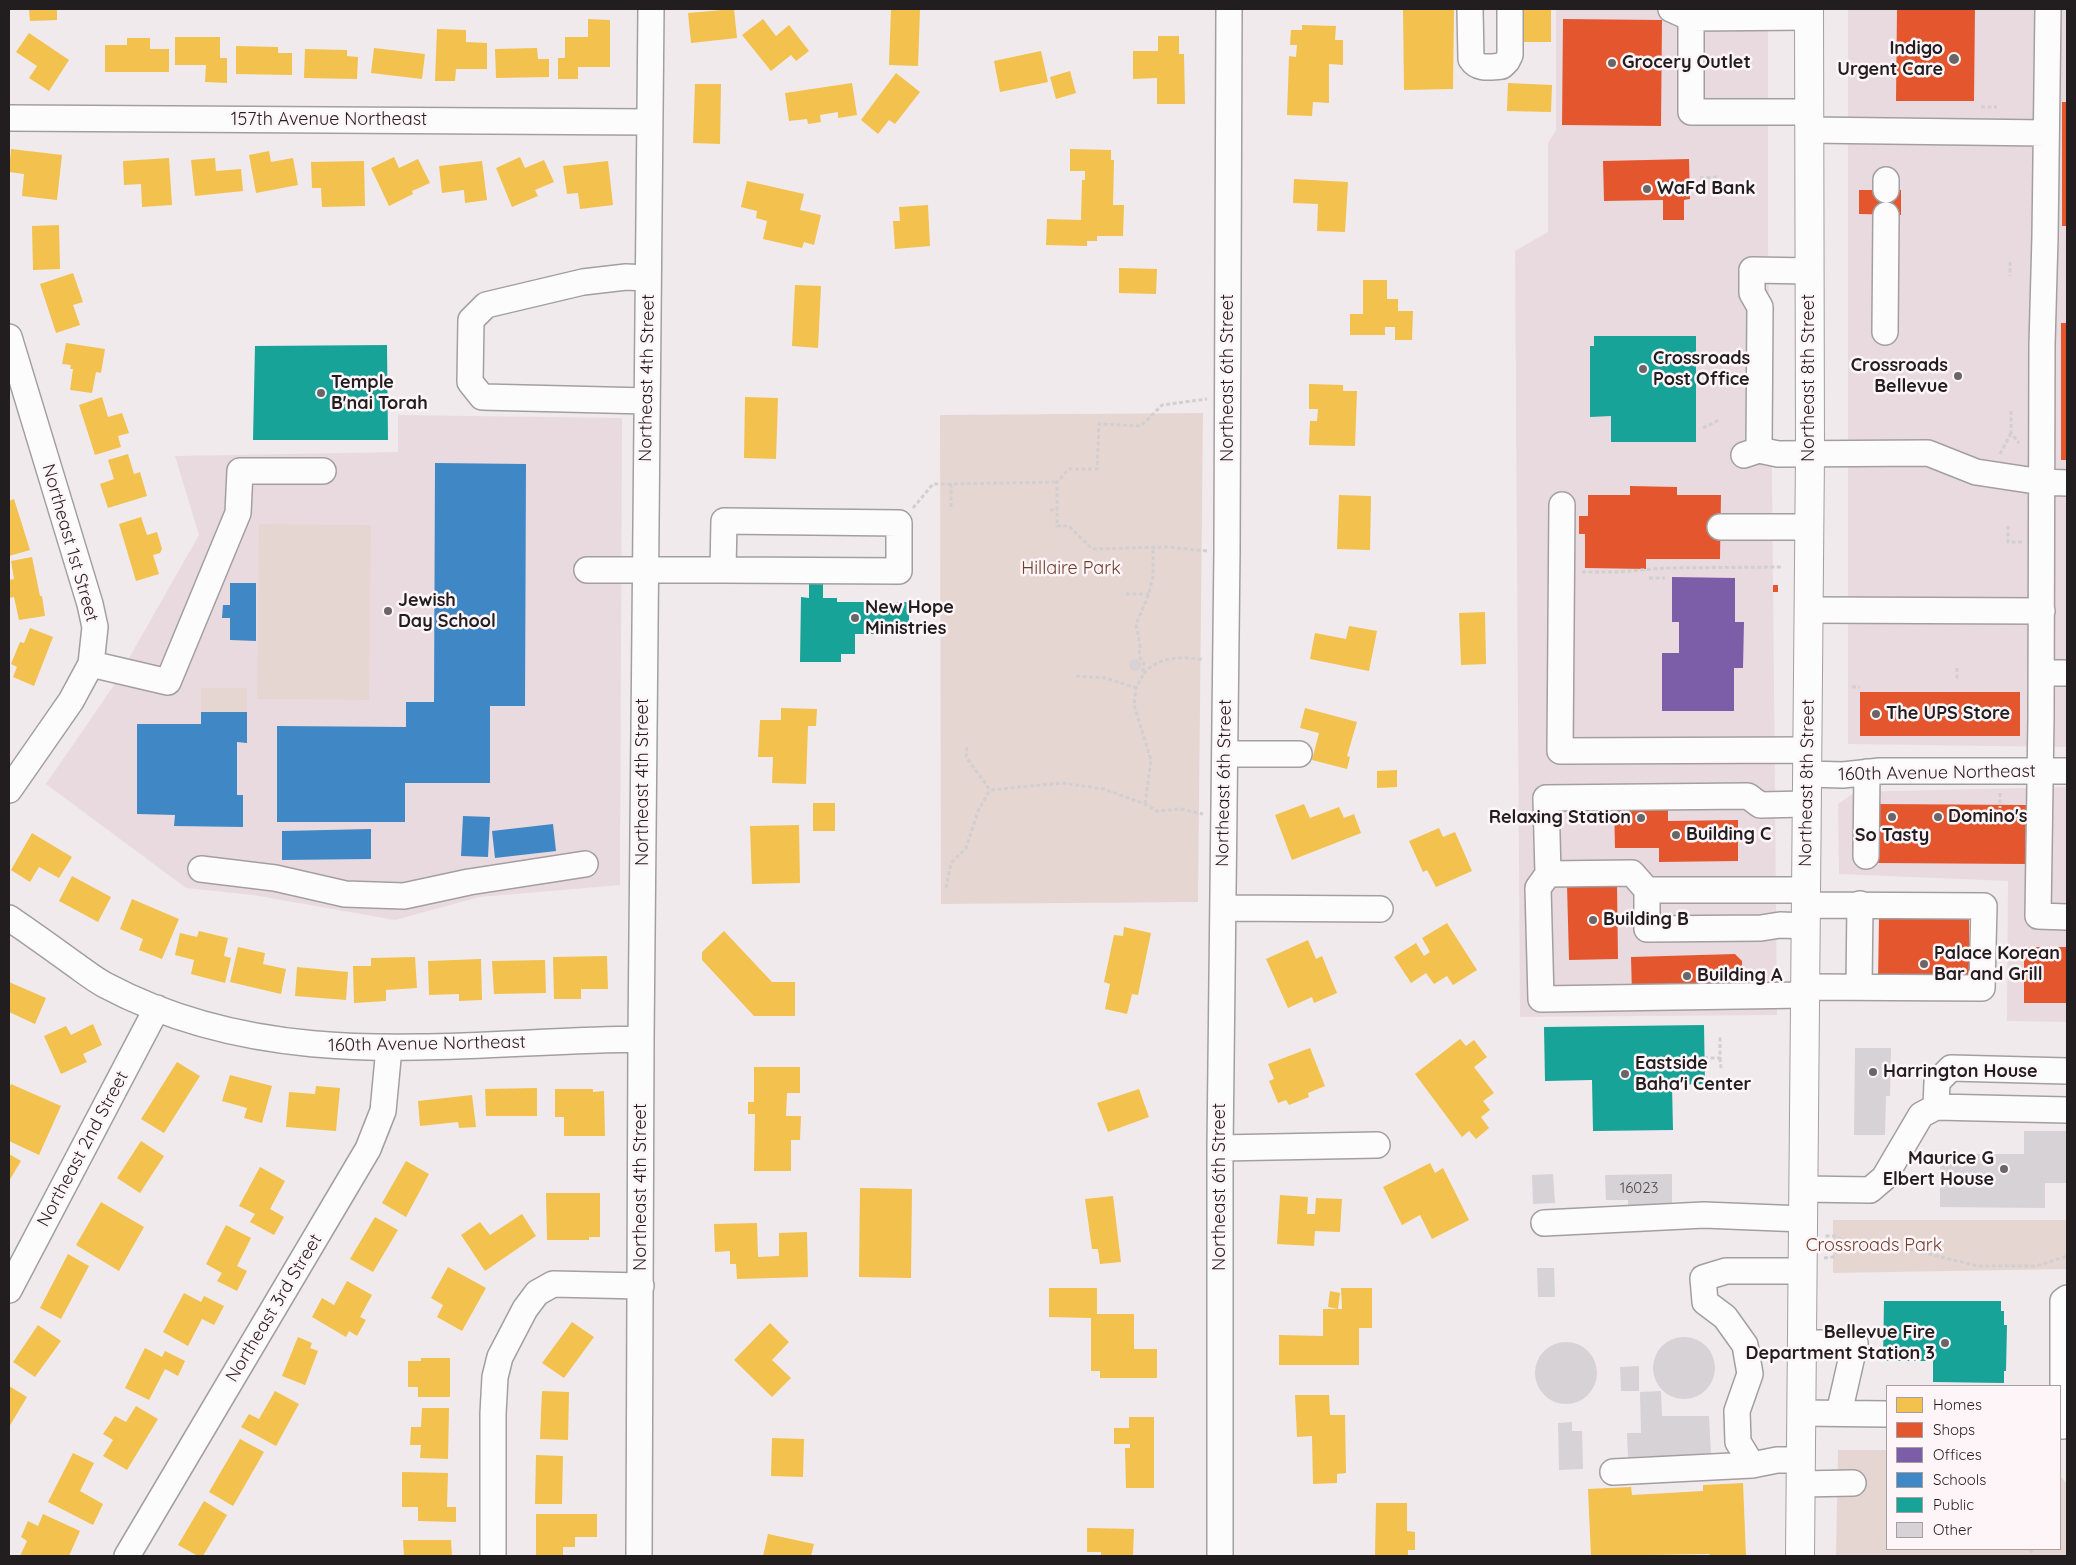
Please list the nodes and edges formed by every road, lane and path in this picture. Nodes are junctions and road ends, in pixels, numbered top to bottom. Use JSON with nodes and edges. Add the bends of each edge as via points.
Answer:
{"nodes":[{"id":1,"x":651,"y":9,"type":"edge"},
{"id":2,"x":1229,"y":9,"type":"edge"},
{"id":3,"x":1470,"y":9,"type":"edge"},
{"id":4,"x":1510,"y":9,"type":"edge"},
{"id":5,"x":2048,"y":9,"type":"edge"},
{"id":6,"x":1681,"y":13,"type":"edge"},
{"id":7,"x":1733,"y":13,"type":"edge"},
{"id":8,"x":1809,"y":13,"type":"edge"},
{"id":9,"x":2058,"y":73,"type":"edge"},
{"id":10,"x":1980,"y":107,"type":"dead end"},
{"id":11,"x":1997,"y":107,"type":"dead end"},
{"id":12,"x":9,"y":118,"type":"edge"},
{"id":13,"x":1809,"y":121,"type":"junction"},
{"id":14,"x":649,"y":122,"type":"junction"},
{"id":15,"x":2046,"y":133,"type":"junction"},
{"id":16,"x":1719,"y":177,"type":"dead end"},
{"id":17,"x":1700,"y":178,"type":"dead end"},
{"id":18,"x":1886,"y":215,"type":"dead end"},
{"id":19,"x":2010,"y":262,"type":"dead end"},
{"id":20,"x":1809,"y":271,"type":"junction"},
{"id":21,"x":2010,"y":276,"type":"dead end"},
{"id":22,"x":648,"y":278,"type":"junction"},
{"id":23,"x":1885,"y":332,"type":"dead end"},
{"id":24,"x":9,"y":337,"type":"edge"},
{"id":25,"x":1228,"y":398,"type":"junction"},
{"id":26,"x":647,"y":401,"type":"junction"},
{"id":27,"x":2011,"y":412,"type":"dead end"},
{"id":28,"x":1718,"y":420,"type":"dead end"},
{"id":29,"x":1703,"y":428,"type":"dead end"},
{"id":30,"x":2012,"y":433,"type":"junction"},
{"id":31,"x":2022,"y":448,"type":"dead end"},
{"id":32,"x":1810,"y":453,"type":"junction"},
{"id":33,"x":1996,"y":460,"type":"dead end"},
{"id":34,"x":323,"y":471,"type":"dead end"},
{"id":35,"x":1057,"y":482,"type":"junction"},
{"id":36,"x":2042,"y":482,"type":"junction"},
{"id":37,"x":2067,"y":483,"type":"edge"},
{"id":38,"x":951,"y":484,"type":"junction"},
{"id":39,"x":1562,"y":504,"type":"dead end"},
{"id":40,"x":951,"y":507,"type":"dead end"},
{"id":41,"x":1050,"y":510,"type":"dead end"},
{"id":42,"x":1057,"y":510,"type":"junction"},
{"id":43,"x":898,"y":524,"type":"junction"},
{"id":44,"x":2008,"y":526,"type":"dead end"},
{"id":45,"x":1720,"y":527,"type":"dead end"},
{"id":46,"x":1809,"y":527,"type":"junction"},
{"id":47,"x":2008,"y":540,"type":"dead end"},
{"id":48,"x":1153,"y":548,"type":"junction"},
{"id":49,"x":1227,"y":551,"type":"junction"},
{"id":50,"x":1782,"y":568,"type":"dead end"},
{"id":51,"x":646,"y":569,"type":"junction"},
{"id":52,"x":586,"y":570,"type":"dead end"},
{"id":53,"x":723,"y":570,"type":"junction"},
{"id":54,"x":1561,"y":571,"type":"junction"},
{"id":55,"x":1649,"y":578,"type":"dead end"},
{"id":56,"x":1665,"y":578,"type":"dead end"},
{"id":57,"x":1126,"y":594,"type":"dead end"},
{"id":58,"x":1149,"y":594,"type":"junction"},
{"id":59,"x":1808,"y":610,"type":"junction"},
{"id":60,"x":2042,"y":611,"type":"junction"},
{"id":61,"x":1226,"y":661,"type":"junction"},
{"id":62,"x":91,"y":664,"type":"junction"},
{"id":63,"x":1957,"y":668,"type":"dead end"},
{"id":64,"x":2042,"y":673,"type":"junction"},
{"id":65,"x":2067,"y":673,"type":"edge"},
{"id":66,"x":1076,"y":676,"type":"dead end"},
{"id":67,"x":1142,"y":677,"type":"junction"},
{"id":68,"x":1957,"y":680,"type":"dead end"},
{"id":69,"x":1852,"y":687,"type":"dead end"},
{"id":70,"x":1860,"y":687,"type":"dead end"},
{"id":71,"x":1136,"y":688,"type":"junction"},
{"id":72,"x":966,"y":747,"type":"dead end"},
{"id":73,"x":1225,"y":754,"type":"junction"},
{"id":74,"x":1299,"y":754,"type":"dead end"},
{"id":75,"x":1807,"y":762,"type":"junction"},
{"id":76,"x":2040,"y":771,"type":"junction"},
{"id":77,"x":2067,"y":771,"type":"edge"},
{"id":78,"x":1867,"y":772,"type":"junction"},
{"id":79,"x":2000,"y":787,"type":"dead end"},
{"id":80,"x":9,"y":790,"type":"edge"},
{"id":81,"x":990,"y":790,"type":"junction"},
{"id":82,"x":1145,"y":804,"type":"junction"},
{"id":83,"x":1806,"y":804,"type":"junction"},
{"id":84,"x":2000,"y":808,"type":"dead end"},
{"id":85,"x":1202,"y":814,"type":"dead end"},
{"id":86,"x":1866,"y":856,"type":"dead end"},
{"id":87,"x":585,"y":864,"type":"dead end"},
{"id":88,"x":201,"y":869,"type":"dead end"},
{"id":89,"x":1548,"y":874,"type":"junction"},
{"id":90,"x":946,"y":888,"type":"dead end"},
{"id":91,"x":1647,"y":890,"type":"junction"},
{"id":92,"x":1860,"y":904,"type":"junction"},
{"id":93,"x":1806,"y":907,"type":"junction"},
{"id":94,"x":1223,"y":908,"type":"junction"},
{"id":95,"x":1380,"y":909,"type":"dead end"},
{"id":96,"x":2067,"y":917,"type":"edge"},
{"id":97,"x":9,"y":918,"type":"edge"},
{"id":98,"x":1859,"y":987,"type":"junction"},
{"id":99,"x":1805,"y":991,"type":"junction"},
{"id":100,"x":157,"y":1008,"type":"junction"},
{"id":101,"x":1720,"y":1037,"type":"dead end"},
{"id":102,"x":641,"y":1039,"type":"junction"},
{"id":103,"x":389,"y":1048,"type":"junction"},
{"id":104,"x":1704,"y":1058,"type":"dead end"},
{"id":105,"x":1720,"y":1058,"type":"junction"},
{"id":106,"x":1721,"y":1068,"type":"dead end"},
{"id":107,"x":2067,"y":1070,"type":"edge"},
{"id":108,"x":1936,"y":1107,"type":"junction"},
{"id":109,"x":2067,"y":1110,"type":"edge"},
{"id":110,"x":1376,"y":1146,"type":"dead end"},
{"id":111,"x":1220,"y":1148,"type":"junction"},
{"id":112,"x":1803,"y":1189,"type":"junction"},
{"id":113,"x":1544,"y":1223,"type":"dead end"},
{"id":114,"x":1812,"y":1227,"type":"junction"},
{"id":115,"x":1846,"y":1243,"type":"junction"},
{"id":116,"x":2067,"y":1256,"type":"edge"},
{"id":117,"x":1812,"y":1264,"type":"junction"},
{"id":118,"x":641,"y":1286,"type":"junction"},
{"id":119,"x":9,"y":1290,"type":"edge"},
{"id":120,"x":2067,"y":1298,"type":"edge"},
{"id":121,"x":1802,"y":1343,"type":"junction"},
{"id":122,"x":1801,"y":1413,"type":"junction"},
{"id":123,"x":1839,"y":1413,"type":"junction"},
{"id":124,"x":1886,"y":1414,"type":"edge"},
{"id":125,"x":2061,"y":1426,"type":"edge"},
{"id":126,"x":1752,"y":1465,"type":"junction"},
{"id":127,"x":1613,"y":1472,"type":"dead end"},
{"id":128,"x":1801,"y":1472,"type":"junction"},
{"id":129,"x":1853,"y":1483,"type":"dead end"},
{"id":130,"x":127,"y":1556,"type":"edge"},
{"id":131,"x":493,"y":1556,"type":"edge"},
{"id":132,"x":639,"y":1556,"type":"edge"},
{"id":133,"x":1220,"y":1556,"type":"edge"},
{"id":134,"x":1800,"y":1556,"type":"edge"}],
"edges":[{"from":1,"to":14,"type":"street","name":"Northeast 4th Street"},
{"from":2,"to":25,"type":"street","name":"Northeast 6th Street"},
{"from":3,"to":4,"type":"street","via":[[1471,59],[1474,65],[1482,67],[1502,66],[1510,55]]},
{"from":5,"to":9,"type":"street"},
{"from":6,"to":7,"type":"street"},
{"from":6,"to":13,"type":"street","via":[[1691,112]]},
{"from":7,"to":8,"type":"street"},
{"from":8,"to":13,"type":"main road","name":"Northeast 8th Street"},
{"from":9,"to":15,"type":"street"},
{"from":10,"to":11,"type":"path"},
{"from":12,"to":14,"type":"street","name":"157th Avenue Northeast"},
{"from":13,"to":15,"type":"street"},
{"from":13,"to":20,"type":"main road","name":"Northeast 8th Street"},
{"from":14,"to":22,"type":"street","name":"Northeast 4th Street"},
{"from":15,"to":36,"type":"street"},
{"from":16,"to":17,"type":"path"},
{"from":18,"to":23,"type":"street"},
{"from":19,"to":21,"type":"path"},
{"from":20,"to":32,"type":"main road","name":"Northeast 8th Street"},
{"from":20,"to":32,"type":"street","via":[[1752,270],[1752,293],[1760,307],[1752,453]]},
{"from":22,"to":26,"type":"street","name":"Northeast 4th Street"},
{"from":22,"to":26,"type":"street","via":[[583,282],[486,305],[471,320],[470,382],[482,397]]},
{"from":24,"to":62,"type":"street","name":"Northeast 1st Street","via":[[90,604],[95,627]]},
{"from":25,"to":35,"type":"path","via":[[1162,405],[1141,426],[1099,424],[1097,469],[1069,469]]},
{"from":25,"to":49,"type":"street","name":"Northeast 6th Street"},
{"from":26,"to":51,"type":"street","name":"Northeast 4th Street"},
{"from":27,"to":30,"type":"path"},
{"from":28,"to":29,"type":"path"},
{"from":30,"to":31,"type":"path"},
{"from":30,"to":33,"type":"path"},
{"from":32,"to":36,"type":"street","via":[[1928,453],[1976,472]]},
{"from":32,"to":46,"type":"main road","name":"Northeast 8th Street"},
{"from":34,"to":62,"type":"street","via":[[240,471],[238,514],[168,682]]},
{"from":35,"to":38,"type":"path"},
{"from":35,"to":42,"type":"path"},
{"from":36,"to":37,"type":"street"},
{"from":36,"to":60,"type":"street"},
{"from":38,"to":40,"type":"path"},
{"from":38,"to":43,"type":"path","via":[[933,484]]},
{"from":39,"to":54,"type":"street"},
{"from":41,"to":42,"type":"path"},
{"from":42,"to":48,"type":"path","via":[[1057,526],[1069,526],[1092,549]]},
{"from":43,"to":53,"type":"street","via":[[898,571]]},
{"from":43,"to":53,"type":"street","via":[[724,521]]},
{"from":44,"to":47,"type":"path"},
{"from":45,"to":46,"type":"street"},
{"from":46,"to":59,"type":"main road","name":"Northeast 8th Street"},
{"from":48,"to":49,"type":"path"},
{"from":48,"to":58,"type":"path"},
{"from":49,"to":61,"type":"street","name":"Northeast 6th Street"},
{"from":50,"to":54,"type":"path"},
{"from":51,"to":52,"type":"street"},
{"from":51,"to":53,"type":"street"},
{"from":51,"to":102,"type":"street","name":"Northeast 4th Street"},
{"from":54,"to":75,"type":"street","name":"160th Avenue Northeast","via":[[1560,751]]},
{"from":55,"to":56,"type":"path"},
{"from":57,"to":58,"type":"path"},
{"from":58,"to":67,"type":"path","via":[[1136,624],[1139,656],[1144,664]]},
{"from":59,"to":60,"type":"street"},
{"from":59,"to":75,"type":"main road","name":"Northeast 8th Street"},
{"from":60,"to":64,"type":"street"},
{"from":61,"to":67,"type":"path","via":[[1169,659],[1149,666]]},
{"from":61,"to":73,"type":"street","name":"Northeast 6th Street"},
{"from":62,"to":80,"type":"street","name":"Northeast 1st Street","via":[[71,701]]},
{"from":63,"to":68,"type":"path"},
{"from":64,"to":65,"type":"street"},
{"from":64,"to":76,"type":"street"},
{"from":66,"to":71,"type":"path","via":[[1106,678]]},
{"from":67,"to":71,"type":"path"},
{"from":69,"to":70,"type":"path"},
{"from":71,"to":82,"type":"path","via":[[1134,705],[1151,760]]},
{"from":72,"to":81,"type":"path","via":[[966,757]]},
{"from":73,"to":74,"type":"street"},
{"from":73,"to":94,"type":"street","name":"Northeast 6th Street"},
{"from":75,"to":78,"type":"street","name":"160th Avenue Northeast","via":[[1843,774]]},
{"from":75,"to":83,"type":"main road","name":"Northeast 8th Street"},
{"from":76,"to":77,"type":"street","name":"160th Avenue Northeast"},
{"from":76,"to":78,"type":"street","name":"160th Avenue Northeast"},
{"from":76,"to":96,"type":"street","via":[[2038,916]]},
{"from":78,"to":86,"type":"street"},
{"from":79,"to":84,"type":"path"},
{"from":81,"to":82,"type":"path","via":[[1062,783],[1104,789]]},
{"from":81,"to":90,"type":"path","via":[[978,811],[966,848],[951,863]]},
{"from":82,"to":85,"type":"path","via":[[1157,811],[1181,808]]},
{"from":83,"to":89,"type":"street","via":[[1760,805],[1748,796],[1546,798]]},
{"from":83,"to":93,"type":"main road","name":"Northeast 8th Street"},
{"from":87,"to":88,"type":"street","via":[[404,896],[346,894],[274,878]]},
{"from":89,"to":91,"type":"street","via":[[1632,873]]},
{"from":89,"to":99,"type":"street","via":[[1538,888],[1541,1000]]},
{"from":91,"to":93,"type":"street"},
{"from":91,"to":93,"type":"street","via":[[1647,930],[1761,928],[1780,925]]},
{"from":92,"to":93,"type":"street"},
{"from":92,"to":98,"type":"street"},
{"from":92,"to":98,"type":"street","via":[[1984,906],[1982,988]]},
{"from":93,"to":99,"type":"main road","name":"Northeast 8th Street"},
{"from":94,"to":95,"type":"street"},
{"from":94,"to":111,"type":"street","name":"Northeast 6th Street"},
{"from":97,"to":100,"type":"street","name":"160th Avenue Northeast","via":[[104,985]]},
{"from":98,"to":99,"type":"street"},
{"from":99,"to":112,"type":"main road","name":"Northeast 8th Street"},
{"from":100,"to":103,"type":"street","name":"160th Avenue Northeast","via":[[216,1028],[270,1038],[322,1046]]},
{"from":100,"to":119,"type":"street","name":"Northeast 2nd Street"},
{"from":101,"to":105,"type":"path"},
{"from":102,"to":103,"type":"street","name":"160th Avenue Northeast"},
{"from":102,"to":118,"type":"street","name":"Northeast 4th Street"},
{"from":103,"to":130,"type":"street","name":"Northeast 3rd Street","via":[[383,1111],[368,1149]]},
{"from":104,"to":105,"type":"path"},
{"from":105,"to":106,"type":"path"},
{"from":107,"to":108,"type":"street","via":[[1951,1068],[1937,1082]]},
{"from":108,"to":109,"type":"street"},
{"from":108,"to":112,"type":"street","via":[[1921,1115],[1884,1178],[1870,1190]]},
{"from":110,"to":111,"type":"street"},
{"from":111,"to":133,"type":"street","name":"Northeast 6th Street"},
{"from":112,"to":114,"type":"main road","name":"Northeast 8th Street"},
{"from":113,"to":114,"type":"street","via":[[1704,1215]]},
{"from":114,"to":115,"type":"path","via":[[1837,1236]]},
{"from":114,"to":117,"type":"main road","name":"Northeast 8th Street"},
{"from":115,"to":116,"type":"path","via":[[1888,1244],[1978,1266],[2036,1266]]},
{"from":115,"to":117,"type":"path","via":[[1833,1258]]},
{"from":117,"to":121,"type":"main road","name":"Northeast 8th Street"},
{"from":117,"to":126,"type":"street","via":[[1726,1271],[1703,1278],[1705,1302],[1725,1317],[1745,1345],[1750,1374],[1737,1411],[1738,1442]]},
{"from":118,"to":131,"type":"street","via":[[553,1284],[537,1294],[525,1309],[500,1357],[495,1377]]},
{"from":118,"to":132,"type":"street","name":"Northeast 4th Street"},
{"from":120,"to":125,"type":"street","via":[[2063,1301]]},
{"from":121,"to":122,"type":"main road","name":"Northeast 8th Street"},
{"from":121,"to":123,"type":"street","via":[[1855,1343]]},
{"from":122,"to":123,"type":"street"},
{"from":122,"to":128,"type":"main road","name":"Northeast 8th Street"},
{"from":123,"to":124,"type":"street"},
{"from":126,"to":127,"type":"street"},
{"from":126,"to":128,"type":"street","via":[[1777,1460]]},
{"from":128,"to":129,"type":"street"},
{"from":128,"to":134,"type":"main road","name":"Northeast 8th Street"}]}
